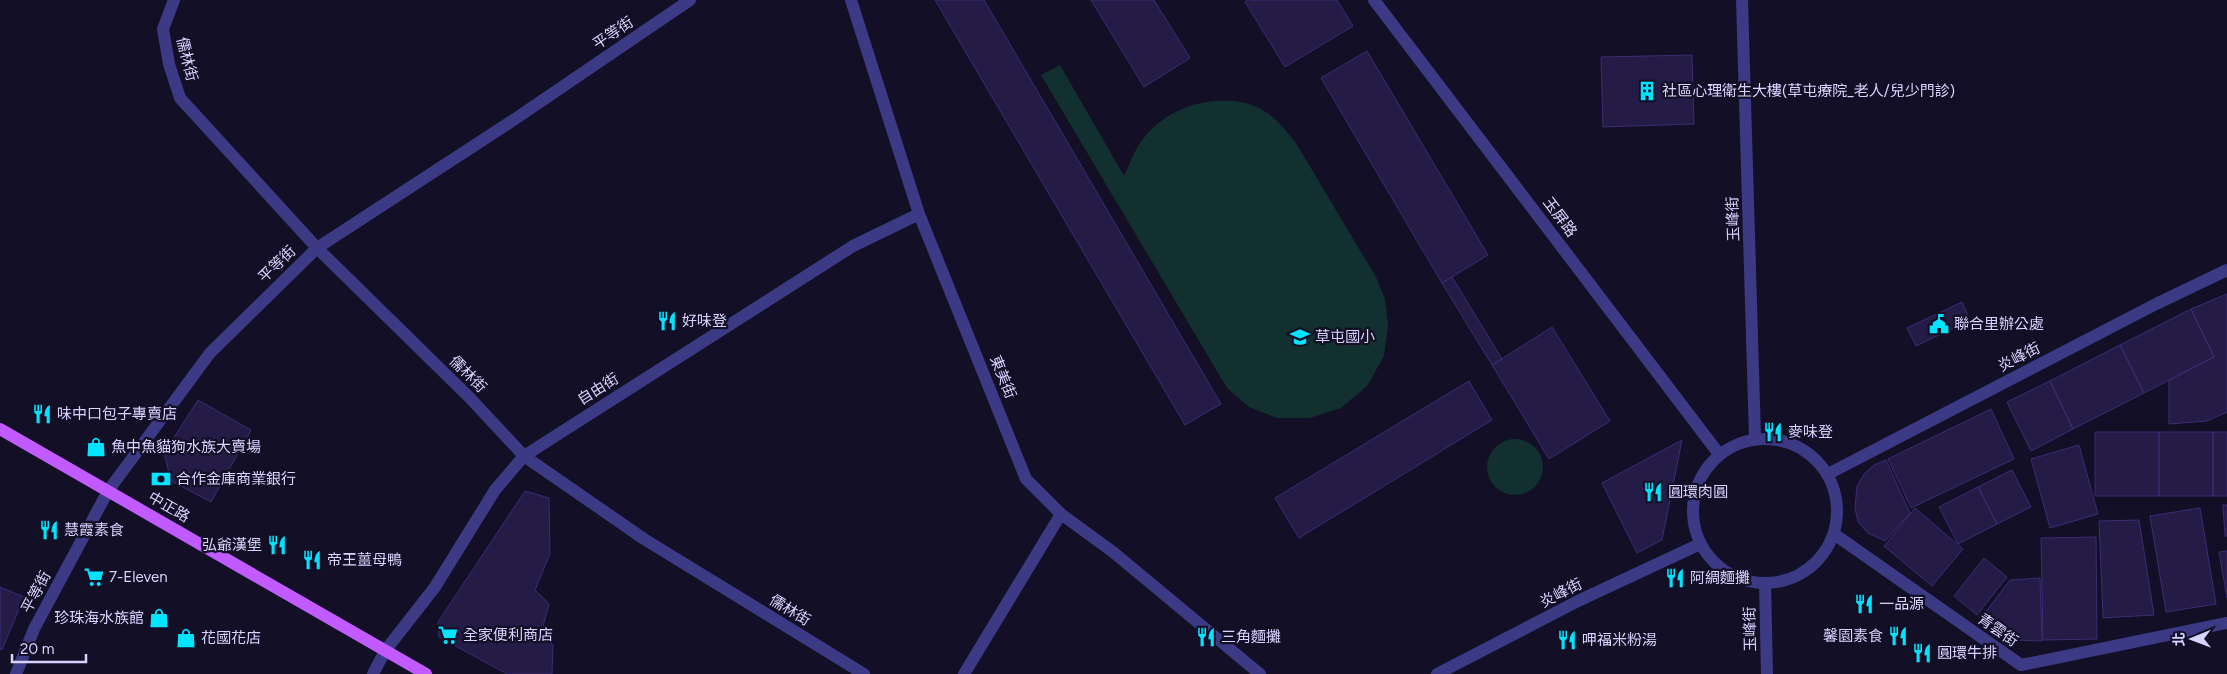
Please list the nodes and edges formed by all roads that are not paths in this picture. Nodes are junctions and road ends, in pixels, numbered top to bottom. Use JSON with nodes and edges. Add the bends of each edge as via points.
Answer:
{"nodes":[{"id":1,"x":174,"y":0,"type":"edge"},
{"id":2,"x":690,"y":0,"type":"edge"},
{"id":3,"x":851,"y":0,"type":"edge"},
{"id":4,"x":1374,"y":0,"type":"edge"},
{"id":5,"x":1742,"y":0,"type":"edge"},
{"id":6,"x":919,"y":214,"type":"junction"},
{"id":7,"x":317,"y":248,"type":"junction"},
{"id":8,"x":2227,"y":270,"type":"edge"},
{"id":9,"x":0,"y":430,"type":"edge"},
{"id":10,"x":1755,"y":438,"type":"junction"},
{"id":11,"x":1719,"y":454,"type":"junction"},
{"id":12,"x":524,"y":456,"type":"junction"},
{"id":13,"x":1828,"y":474,"type":"junction"},
{"id":14,"x":108,"y":491,"type":"junction"},
{"id":15,"x":1061,"y":514,"type":"junction"},
{"id":16,"x":1834,"y":534,"type":"junction"},
{"id":17,"x":1700,"y":544,"type":"junction"},
{"id":18,"x":1765,"y":584,"type":"junction"},
{"id":19,"x":2227,"y":623,"type":"edge"},
{"id":20,"x":385,"y":651,"type":"junction"},
{"id":21,"x":2021,"y":670,"type":"edge"},
{"id":22,"x":16,"y":674,"type":"edge"},
{"id":23,"x":373,"y":674,"type":"edge"},
{"id":24,"x":426,"y":674,"type":"edge"},
{"id":25,"x":864,"y":674,"type":"edge"},
{"id":26,"x":964,"y":674,"type":"edge"},
{"id":27,"x":1260,"y":674,"type":"edge"},
{"id":28,"x":1437,"y":674,"type":"edge"},
{"id":29,"x":1767,"y":674,"type":"edge"}],
"edges":[{"from":1,"to":7,"type":"street","name":"儒林街","via":[[163,29],[169,64],[180,98]]},
{"from":2,"to":7,"type":"street","name":"平等街"},
{"from":3,"to":6,"type":"street","name":"東美街"},
{"from":4,"to":11,"type":"street","name":"玉屏路"},
{"from":5,"to":10,"type":"street","name":"玉峰街"},
{"from":6,"to":12,"type":"street","name":"自由街","via":[[853,246]]},
{"from":6,"to":15,"type":"street","name":"東美街","via":[[1026,480]]},
{"from":7,"to":12,"type":"street","name":"儒林街","via":[[470,398]]},
{"from":7,"to":14,"type":"street","name":"平等街","via":[[210,353]]},
{"from":8,"to":13,"type":"street","name":"炎峰街"},
{"from":9,"to":14,"type":"main road","name":"中正路"},
{"from":10,"to":11,"type":"street"},
{"from":10,"to":13,"type":"street","via":[[1776,438],[1797,445],[1815,457]]},
{"from":11,"to":17,"type":"street","via":[[1703,472],[1694,496],[1693,520]]},
{"from":12,"to":20,"type":"street","name":"自由街","via":[[495,490],[435,587]]},
{"from":12,"to":25,"type":"street","name":"儒林街","via":[[644,539]]},
{"from":13,"to":16,"type":"street","via":[[1836,493],[1838,514]]},
{"from":14,"to":20,"type":"main road","name":"中正路"},
{"from":14,"to":22,"type":"street","name":"平等街","via":[[34,629]]},
{"from":15,"to":26,"type":"street"},
{"from":15,"to":27,"type":"street","name":"東美街","via":[[1113,552]]},
{"from":16,"to":18,"type":"street","via":[[1824,554],[1808,570],[1787,580]]},
{"from":16,"to":21,"type":"street","name":"青雲街"},
{"from":17,"to":18,"type":"street","via":[[1727,573],[1745,581]]},
{"from":17,"to":28,"type":"street","name":"炎峰街","via":[[1578,601]]},
{"from":18,"to":29,"type":"street","name":"玉峰街"},
{"from":19,"to":21,"type":"street","name":"青雲街"},
{"from":20,"to":23,"type":"street","name":"自由街"},
{"from":20,"to":24,"type":"main road","name":"中正路"}]}
